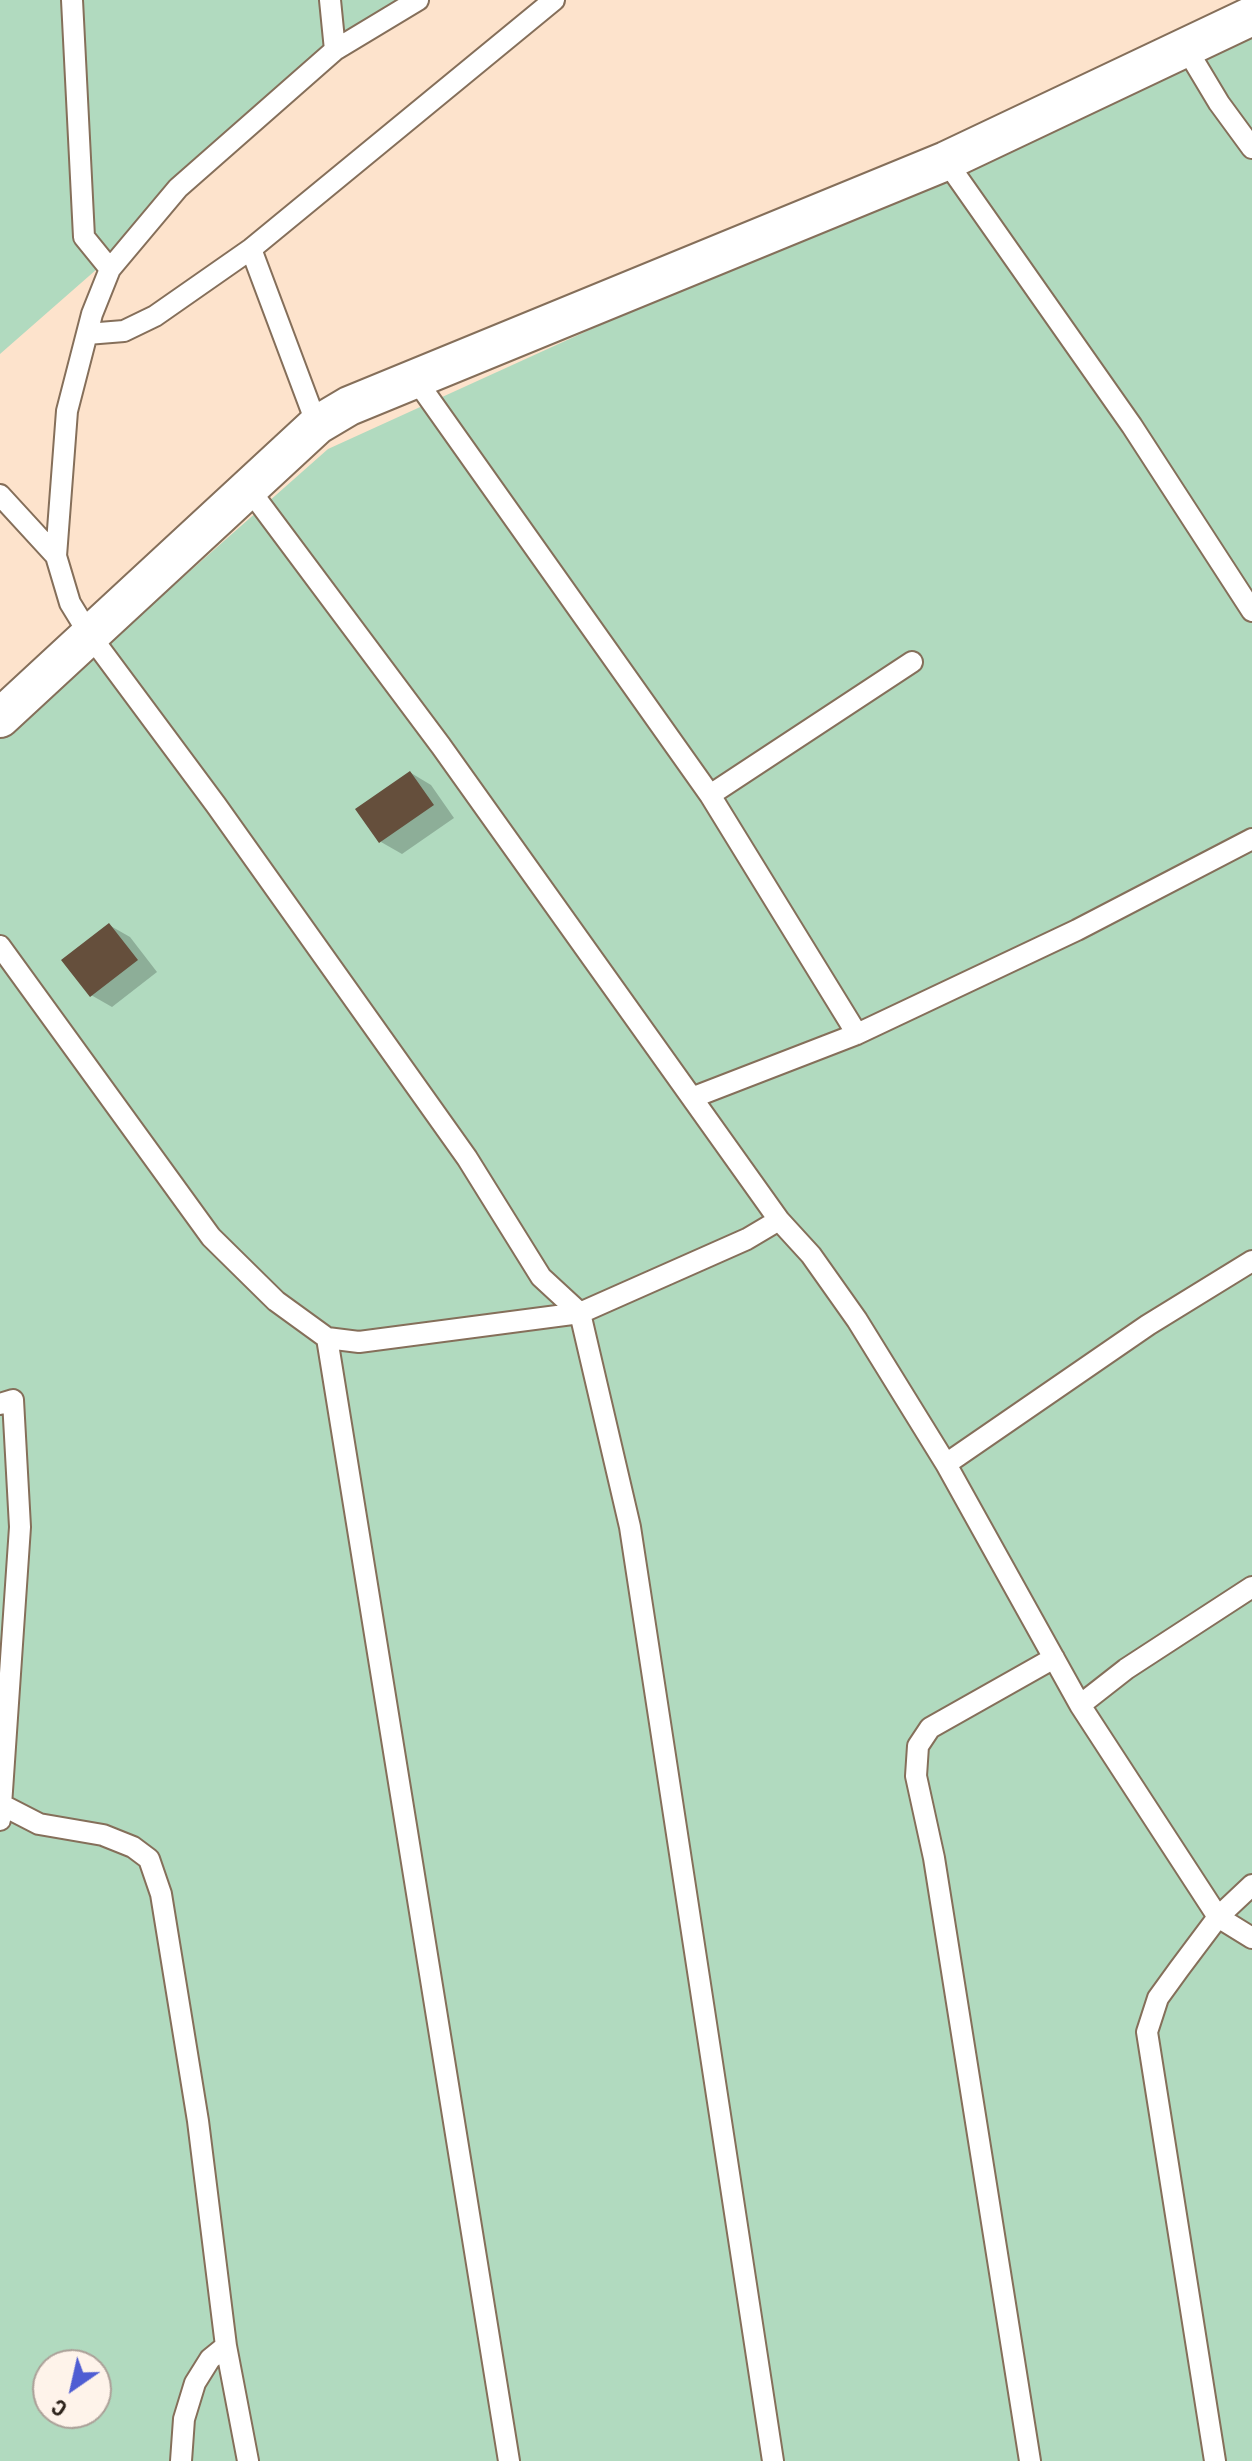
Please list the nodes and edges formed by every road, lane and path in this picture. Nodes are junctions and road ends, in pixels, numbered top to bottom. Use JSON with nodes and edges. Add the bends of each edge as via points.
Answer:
{"nodes":[{"id":1,"x":72,"y":0,"type":"edge"},
{"id":2,"x":330,"y":0,"type":"edge"},
{"id":3,"x":418,"y":0,"type":"edge"},
{"id":4,"x":554,"y":0,"type":"edge"},
{"id":5,"x":1252,"y":16,"type":"edge"},
{"id":6,"x":1186,"y":48,"type":"junction"},
{"id":7,"x":335,"y":50,"type":"junction"},
{"id":8,"x":1252,"y":148,"type":"edge"},
{"id":9,"x":946,"y":161,"type":"junction"},
{"id":10,"x":251,"y":249,"type":"junction"},
{"id":11,"x":110,"y":269,"type":"junction"},
{"id":12,"x":87,"y":334,"type":"junction"},
{"id":13,"x":416,"y":380,"type":"junction"},
{"id":14,"x":317,"y":425,"type":"junction"},
{"id":15,"x":249,"y":489,"type":"junction"},
{"id":16,"x":0,"y":495,"type":"edge"},
{"id":17,"x":56,"y":556,"type":"junction"},
{"id":18,"x":1252,"y":611,"type":"edge"},
{"id":19,"x":89,"y":634,"type":"junction"},
{"id":20,"x":912,"y":662,"type":"dead end"},
{"id":21,"x":0,"y":718,"type":"edge"},
{"id":22,"x":710,"y":795,"type":"junction"},
{"id":23,"x":1252,"y":839,"type":"edge"},
{"id":24,"x":0,"y":946,"type":"edge"},
{"id":25,"x":857,"y":1034,"type":"junction"},
{"id":26,"x":694,"y":1097,"type":"junction"},
{"id":27,"x":779,"y":1220,"type":"junction"},
{"id":28,"x":1252,"y":1261,"type":"edge"},
{"id":29,"x":580,"y":1313,"type":"junction"},
{"id":30,"x":327,"y":1338,"type":"junction"},
{"id":31,"x":0,"y":1404,"type":"edge"},
{"id":32,"x":946,"y":1464,"type":"junction"},
{"id":33,"x":1252,"y":1587,"type":"edge"},
{"id":34,"x":1054,"y":1658,"type":"junction"},
{"id":35,"x":1080,"y":1705,"type":"junction"},
{"id":36,"x":1,"y":1812,"type":"edge"},
{"id":37,"x":1252,"y":1885,"type":"edge"},
{"id":38,"x":1218,"y":1917,"type":"junction"},
{"id":39,"x":1252,"y":1938,"type":"edge"},
{"id":40,"x":226,"y":2346,"type":"junction"},
{"id":41,"x":181,"y":2461,"type":"edge"},
{"id":42,"x":248,"y":2461,"type":"edge"},
{"id":43,"x":509,"y":2461,"type":"edge"},
{"id":44,"x":773,"y":2461,"type":"edge"},
{"id":45,"x":1030,"y":2461,"type":"edge"},
{"id":46,"x":1215,"y":2461,"type":"edge"}],
"edges":[{"from":1,"to":11,"type":"lane","via":[[84,237]]},
{"from":2,"to":7,"type":"lane"},
{"from":3,"to":7,"type":"lane"},
{"from":4,"to":10,"type":"lane"},
{"from":5,"to":6,"type":"street"},
{"from":6,"to":8,"type":"lane"},
{"from":6,"to":9,"type":"street"},
{"from":7,"to":11,"type":"lane","via":[[178,188]]},
{"from":9,"to":13,"type":"street"},
{"from":9,"to":18,"type":"lane","via":[[1132,426]]},
{"from":10,"to":12,"type":"lane","via":[[155,316],[124,331]]},
{"from":10,"to":14,"type":"lane"},
{"from":11,"to":12,"type":"lane"},
{"from":12,"to":17,"type":"lane","via":[[67,411]]},
{"from":13,"to":14,"type":"street","via":[[349,406]]},
{"from":13,"to":22,"type":"lane"},
{"from":14,"to":15,"type":"street"},
{"from":15,"to":19,"type":"street"},
{"from":15,"to":26,"type":"lane"},
{"from":16,"to":17,"type":"lane"},
{"from":17,"to":19,"type":"lane","via":[[70,603]]},
{"from":19,"to":21,"type":"street"},
{"from":19,"to":29,"type":"lane","via":[[458,1146],[541,1277]]},
{"from":20,"to":22,"type":"lane"},
{"from":22,"to":25,"type":"lane"},
{"from":23,"to":25,"type":"lane","via":[[1077,930]]},
{"from":24,"to":30,"type":"lane","via":[[211,1237],[276,1301]]},
{"from":25,"to":26,"type":"lane"},
{"from":26,"to":27,"type":"lane"},
{"from":27,"to":29,"type":"lane"},
{"from":27,"to":32,"type":"lane","via":[[857,1320]]},
{"from":28,"to":32,"type":"lane","via":[[1148,1325]]},
{"from":29,"to":30,"type":"lane","via":[[359,1342]]},
{"from":29,"to":44,"type":"lane","via":[[630,1527]]},
{"from":30,"to":43,"type":"lane"},
{"from":31,"to":36,"type":"lane","via":[[13,1400],[20,1527]]},
{"from":32,"to":34,"type":"lane"},
{"from":33,"to":35,"type":"lane"},
{"from":34,"to":35,"type":"lane"},
{"from":34,"to":45,"type":"lane","via":[[930,1728],[918,1746],[916,1776],[934,1858]]},
{"from":35,"to":38,"type":"lane"},
{"from":36,"to":40,"type":"lane","via":[[103,1835],[149,1859],[161,1894],[198,2121]]},
{"from":37,"to":38,"type":"lane"},
{"from":38,"to":39,"type":"lane"},
{"from":38,"to":46,"type":"lane","via":[[1158,1998],[1147,2032]]},
{"from":40,"to":41,"type":"lane","via":[[195,2383],[184,2419]]},
{"from":40,"to":42,"type":"lane"}]}
